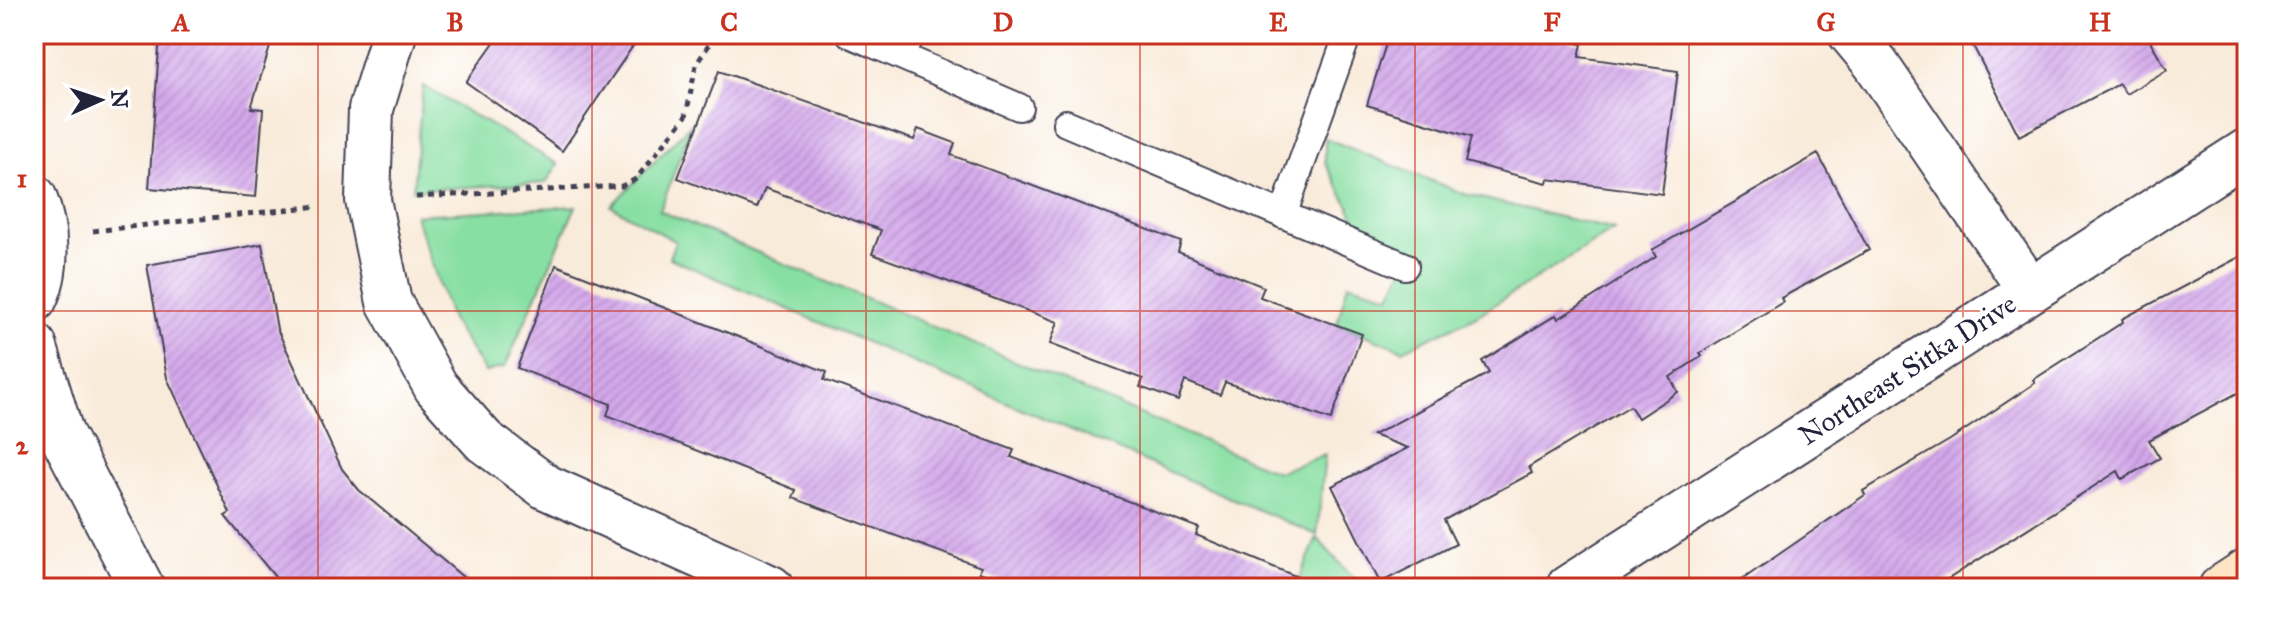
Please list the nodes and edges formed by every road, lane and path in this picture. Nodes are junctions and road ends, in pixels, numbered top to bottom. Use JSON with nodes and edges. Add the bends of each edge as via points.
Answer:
{"nodes":[{"id":1,"x":394,"y":34,"type":"edge"},
{"id":2,"x":716,"y":34,"type":"edge"},
{"id":3,"x":850,"y":34,"type":"edge"},
{"id":4,"x":1348,"y":34,"type":"edge"},
{"id":5,"x":1851,"y":34,"type":"edge"},
{"id":6,"x":907,"y":45,"type":"edge"},
{"id":7,"x":1019,"y":107,"type":"dead end"},
{"id":8,"x":1066,"y":123,"type":"dead end"},
{"id":9,"x":2247,"y":151,"type":"edge"},
{"id":10,"x":409,"y":198,"type":"dead end"},
{"id":11,"x":319,"y":206,"type":"dead end"},
{"id":12,"x":1283,"y":215,"type":"junction"},
{"id":13,"x":39,"y":217,"type":"edge"},
{"id":14,"x":1405,"y":266,"type":"dead end"},
{"id":15,"x":2030,"y":290,"type":"junction"},
{"id":16,"x":34,"y":300,"type":"edge"},
{"id":17,"x":34,"y":345,"type":"edge"},
{"id":18,"x":2247,"y":571,"type":"edge"},
{"id":19,"x":142,"y":588,"type":"edge"},
{"id":20,"x":771,"y":588,"type":"edge"},
{"id":21,"x":1568,"y":588,"type":"edge"},
{"id":22,"x":2221,"y":588,"type":"edge"}],
"edges":[{"from":1,"to":20,"type":"street","via":[[371,109],[368,200],[389,302],[436,387],[484,441],[546,487]]},
{"from":2,"to":10,"type":"path","via":[[696,65],[686,116],[636,179],[622,186]]},
{"from":3,"to":6,"type":"lane"},
{"from":4,"to":12,"type":"lane"},
{"from":5,"to":15,"type":"street"},
{"from":6,"to":7,"type":"lane"},
{"from":8,"to":12,"type":"lane"},
{"from":9,"to":15,"type":"street","name":"Northeast Sitka Drive"},
{"from":11,"to":13,"type":"path"},
{"from":12,"to":14,"type":"lane"},
{"from":13,"to":16,"type":"street","via":[[44,281]]},
{"from":15,"to":21,"type":"street","name":"Northeast Sitka Drive"},
{"from":17,"to":19,"type":"street","via":[[61,433]]},
{"from":18,"to":22,"type":"street"}]}
